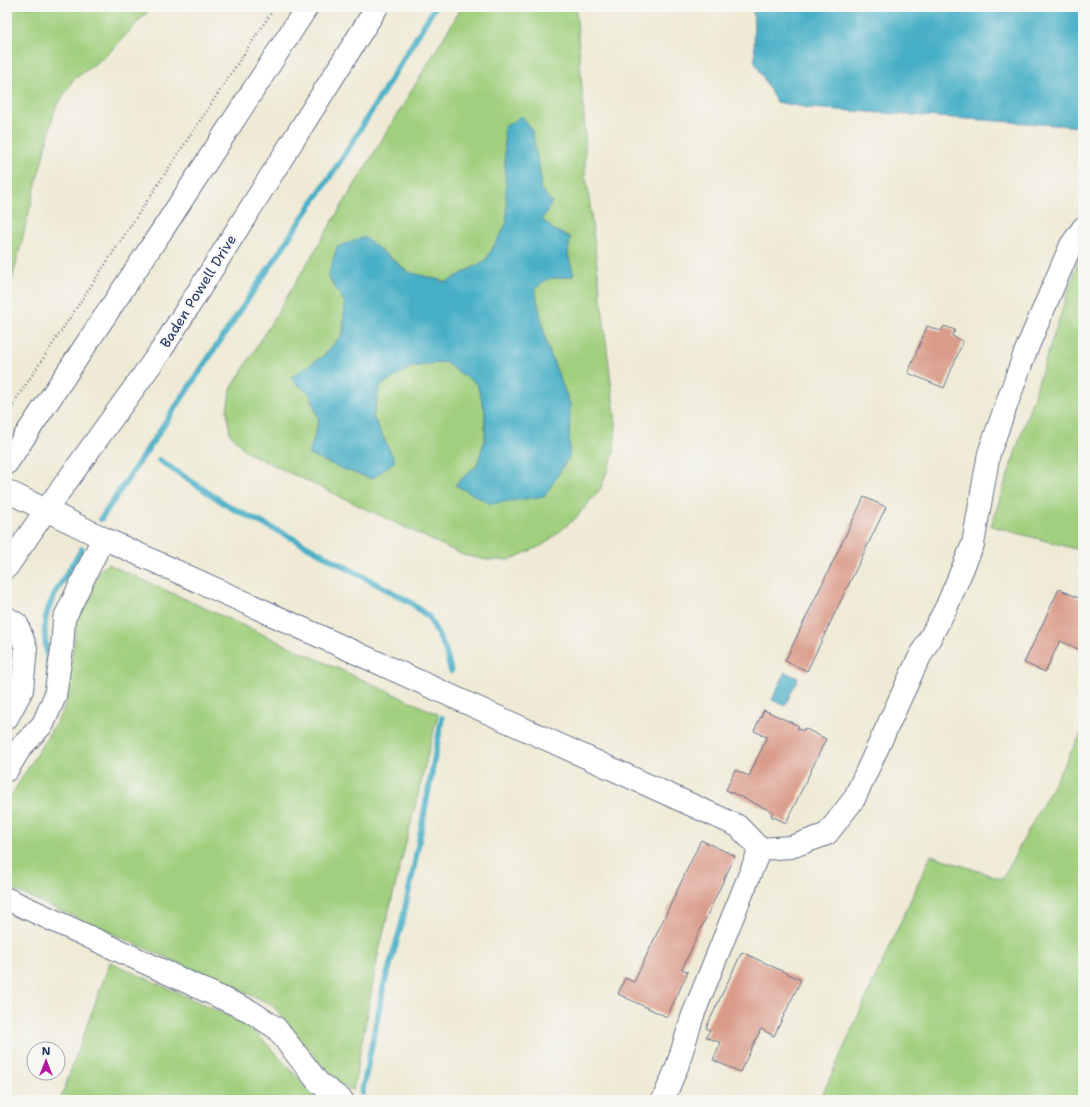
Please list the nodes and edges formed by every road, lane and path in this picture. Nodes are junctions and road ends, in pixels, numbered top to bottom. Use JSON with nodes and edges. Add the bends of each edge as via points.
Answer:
{"nodes":[{"id":1,"x":275,"y":7,"type":"edge"},
{"id":2,"x":307,"y":7,"type":"edge"},
{"id":3,"x":377,"y":7,"type":"edge"},
{"id":4,"x":1083,"y":228,"type":"edge"},
{"id":5,"x":7,"y":416,"type":"edge"},
{"id":6,"x":7,"y":463,"type":"edge"},
{"id":7,"x":7,"y":491,"type":"edge"},
{"id":8,"x":46,"y":510,"type":"junction"},
{"id":9,"x":103,"y":538,"type":"junction"},
{"id":10,"x":7,"y":567,"type":"edge"},
{"id":11,"x":7,"y":618,"type":"edge"},
{"id":12,"x":7,"y":718,"type":"edge"},
{"id":13,"x":7,"y":770,"type":"edge"},
{"id":14,"x":760,"y":848,"type":"junction"},
{"id":15,"x":7,"y":899,"type":"edge"},
{"id":16,"x":342,"y":1100,"type":"edge"},
{"id":17,"x":663,"y":1100,"type":"edge"}],
"edges":[{"from":1,"to":5,"type":"path"},
{"from":2,"to":6,"type":"street"},
{"from":3,"to":8,"type":"street","name":"Baden Powell Drive","via":[[160,352]]},
{"from":4,"to":14,"type":"street","via":[[1071,245],[1025,353],[989,453],[973,544],[946,608],[916,664],[854,799],[827,834],[791,848]]},
{"from":7,"to":8,"type":"street"},
{"from":8,"to":9,"type":"street"},
{"from":8,"to":10,"type":"street","name":"Baden Powell Drive"},
{"from":9,"to":13,"type":"street","via":[[64,619],[55,696],[43,724],[21,747]]},
{"from":9,"to":14,"type":"street","via":[[738,826]]},
{"from":11,"to":12,"type":"street","via":[[17,624],[26,648],[22,690]]},
{"from":14,"to":17,"type":"street","via":[[693,1015],[677,1067]]},
{"from":15,"to":16,"type":"street","via":[[250,1010],[276,1028],[318,1082]]}]}
